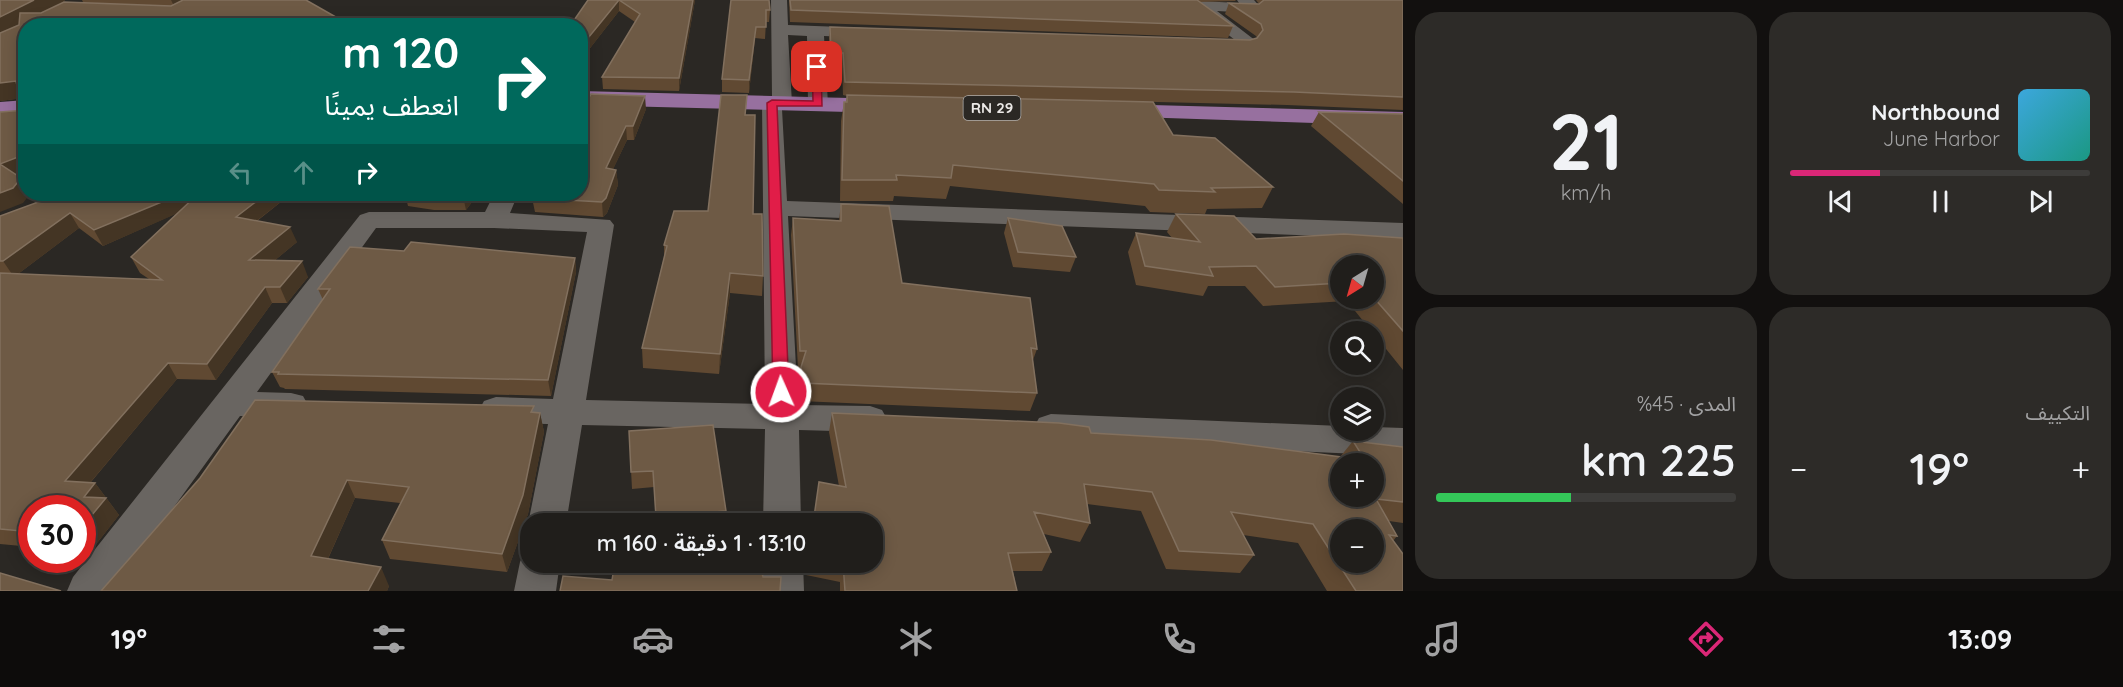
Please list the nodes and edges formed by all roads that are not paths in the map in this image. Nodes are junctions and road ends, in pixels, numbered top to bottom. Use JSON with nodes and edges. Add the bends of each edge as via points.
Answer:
{"nodes":[{"id":1,"x":779,"y":0,"type":"edge"},
{"id":2,"x":1245,"y":0,"type":"edge"},
{"id":3,"x":781,"y":30,"type":"junction"},
{"id":4,"x":815,"y":31,"type":"junction"},
{"id":5,"x":887,"y":33,"type":"edge"},
{"id":6,"x":1196,"y":43,"type":"edge"},
{"id":7,"x":588,"y":98,"type":"edge"},
{"id":8,"x":777,"y":103,"type":"junction"},
{"id":9,"x":818,"y":104,"type":"junction"},
{"id":10,"x":914,"y":106,"type":"edge"},
{"id":11,"x":18,"y":108,"type":"edge"},
{"id":12,"x":0,"y":109,"type":"edge"},
{"id":13,"x":1093,"y":111,"type":"edge"},
{"id":14,"x":1403,"y":119,"type":"edge"},
{"id":15,"x":500,"y":207,"type":"edge"},
{"id":16,"x":775,"y":208,"type":"junction"},
{"id":17,"x":1403,"y":231,"type":"edge"},
{"id":18,"x":230,"y":403,"type":"junction"},
{"id":19,"x":323,"y":405,"type":"edge"},
{"id":20,"x":463,"y":409,"type":"edge"},
{"id":21,"x":567,"y":411,"type":"junction"},
{"id":22,"x":782,"y":415,"type":"junction"},
{"id":23,"x":901,"y":420,"type":"edge"},
{"id":24,"x":1021,"y":426,"type":"edge"},
{"id":25,"x":1403,"y":442,"type":"edge"},
{"id":26,"x":549,"y":513,"type":"edge"},
{"id":27,"x":782,"y":513,"type":"edge"},
{"id":28,"x":538,"y":573,"type":"edge"},
{"id":29,"x":783,"y":573,"type":"edge"},
{"id":30,"x":88,"y":591,"type":"edge"},
{"id":31,"x":535,"y":591,"type":"edge"},
{"id":32,"x":783,"y":591,"type":"edge"}],
"edges":[{"from":1,"to":3,"type":"street"},
{"from":2,"to":6,"type":"street","via":[[1253,8],[1199,7],[1248,44]]},
{"from":3,"to":4,"type":"street"},
{"from":3,"to":8,"type":"street"},
{"from":4,"to":5,"type":"street"},
{"from":4,"to":9,"type":"street"},
{"from":7,"to":8,"type":"main road"},
{"from":8,"to":9,"type":"main road"},
{"from":8,"to":16,"type":"street"},
{"from":9,"to":10,"type":"main road"},
{"from":11,"to":12,"type":"main road"},
{"from":13,"to":14,"type":"main road"},
{"from":15,"to":18,"type":"street","via":[[369,220]]},
{"from":15,"to":21,"type":"street","via":[[601,225]]},
{"from":16,"to":17,"type":"street"},
{"from":16,"to":22,"type":"street"},
{"from":18,"to":19,"type":"street"},
{"from":18,"to":30,"type":"street"},
{"from":20,"to":21,"type":"street"},
{"from":21,"to":22,"type":"street"},
{"from":21,"to":26,"type":"street"},
{"from":22,"to":23,"type":"street"},
{"from":22,"to":27,"type":"street"},
{"from":24,"to":25,"type":"street"},
{"from":28,"to":31,"type":"street"},
{"from":29,"to":32,"type":"street"}]}
